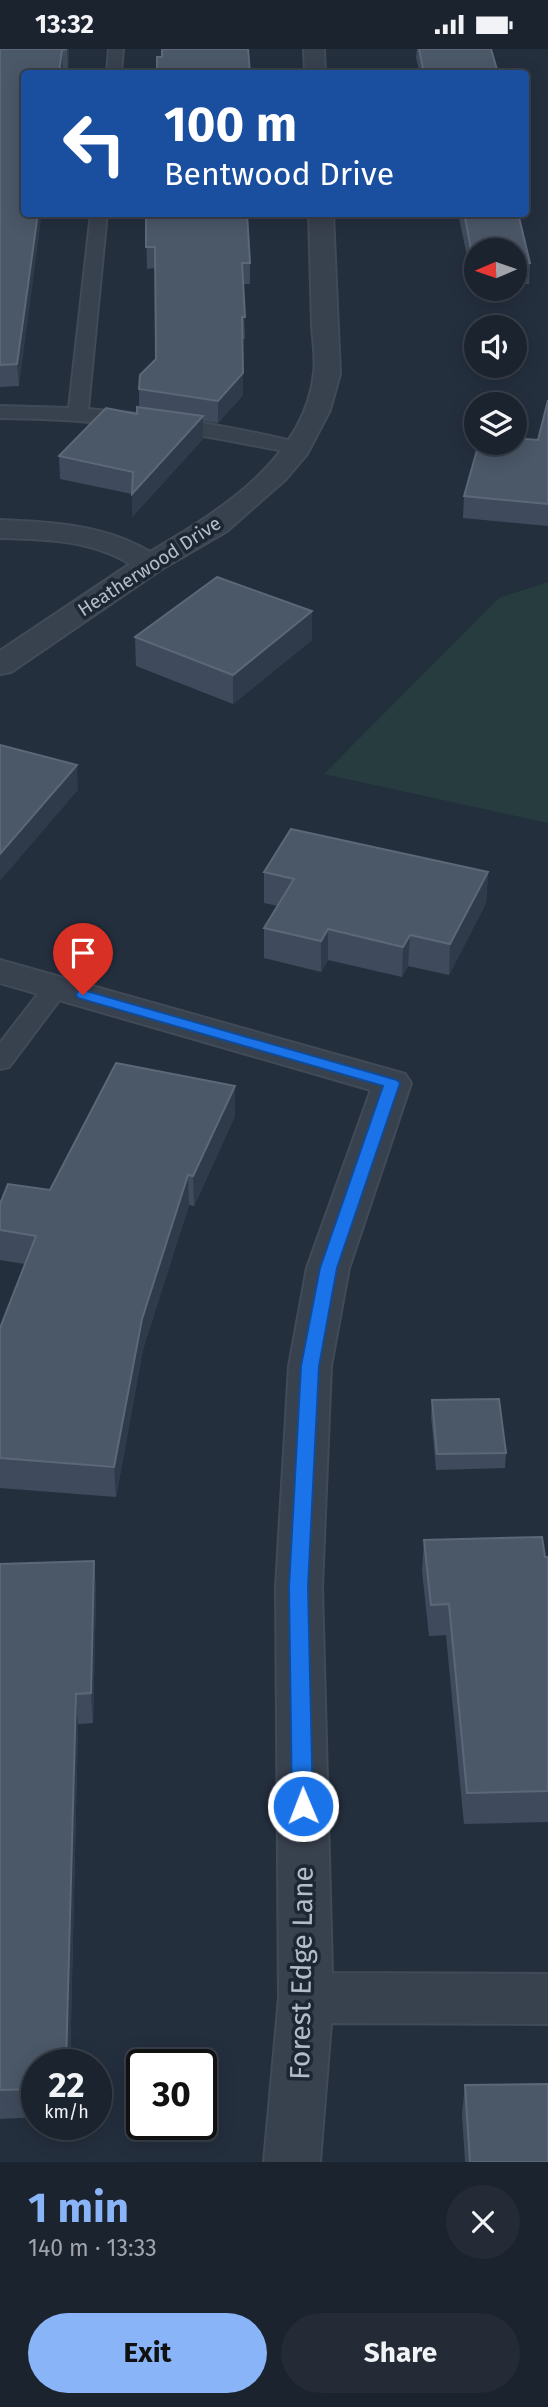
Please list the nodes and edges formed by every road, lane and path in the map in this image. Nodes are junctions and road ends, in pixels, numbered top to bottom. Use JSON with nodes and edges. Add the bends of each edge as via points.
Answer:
{"nodes":[{"id":1,"x":116,"y":49,"type":"edge"},
{"id":2,"x":314,"y":49,"type":"edge"},
{"id":3,"x":114,"y":70,"type":"edge"},
{"id":4,"x":315,"y":70,"type":"edge"},
{"id":5,"x":99,"y":217,"type":"edge"},
{"id":6,"x":321,"y":217,"type":"edge"},
{"id":7,"x":0,"y":412,"type":"edge"},
{"id":8,"x":78,"y":413,"type":"junction"},
{"id":9,"x":297,"y":447,"type":"junction"},
{"id":10,"x":0,"y":529,"type":"edge"},
{"id":11,"x":150,"y":564,"type":"junction"},
{"id":12,"x":0,"y":665,"type":"edge"},
{"id":13,"x":0,"y":971,"type":"edge"},
{"id":14,"x":57,"y":987,"type":"junction"},
{"id":15,"x":0,"y":1061,"type":"edge"},
{"id":16,"x":306,"y":1998,"type":"junction"},
{"id":17,"x":548,"y":1999,"type":"edge"},
{"id":18,"x":292,"y":2162,"type":"edge"}],
"edges":[{"from":1,"to":3,"type":"lane"},
{"from":2,"to":4,"type":"street"},
{"from":5,"to":8,"type":"lane"},
{"from":6,"to":9,"type":"street","name":"Heatherwood Drive","via":[[327,374],[317,410]]},
{"from":7,"to":8,"type":"lane"},
{"from":8,"to":9,"type":"lane","via":[[184,424]]},
{"from":9,"to":11,"type":"street","name":"Heatherwood Drive","via":[[276,473],[217,525]]},
{"from":10,"to":11,"type":"street","via":[[92,538],[129,549]]},
{"from":11,"to":12,"type":"street","name":"Heatherwood Drive"},
{"from":13,"to":14,"type":"street"},
{"from":14,"to":15,"type":"lane"},
{"from":14,"to":16,"type":"street","name":"Forest Edge Lane","via":[[392,1083],[328,1268],[310,1366],[299,1587]]},
{"from":16,"to":17,"type":"street"},
{"from":16,"to":18,"type":"street","name":"Forest Edge Lane"}]}
